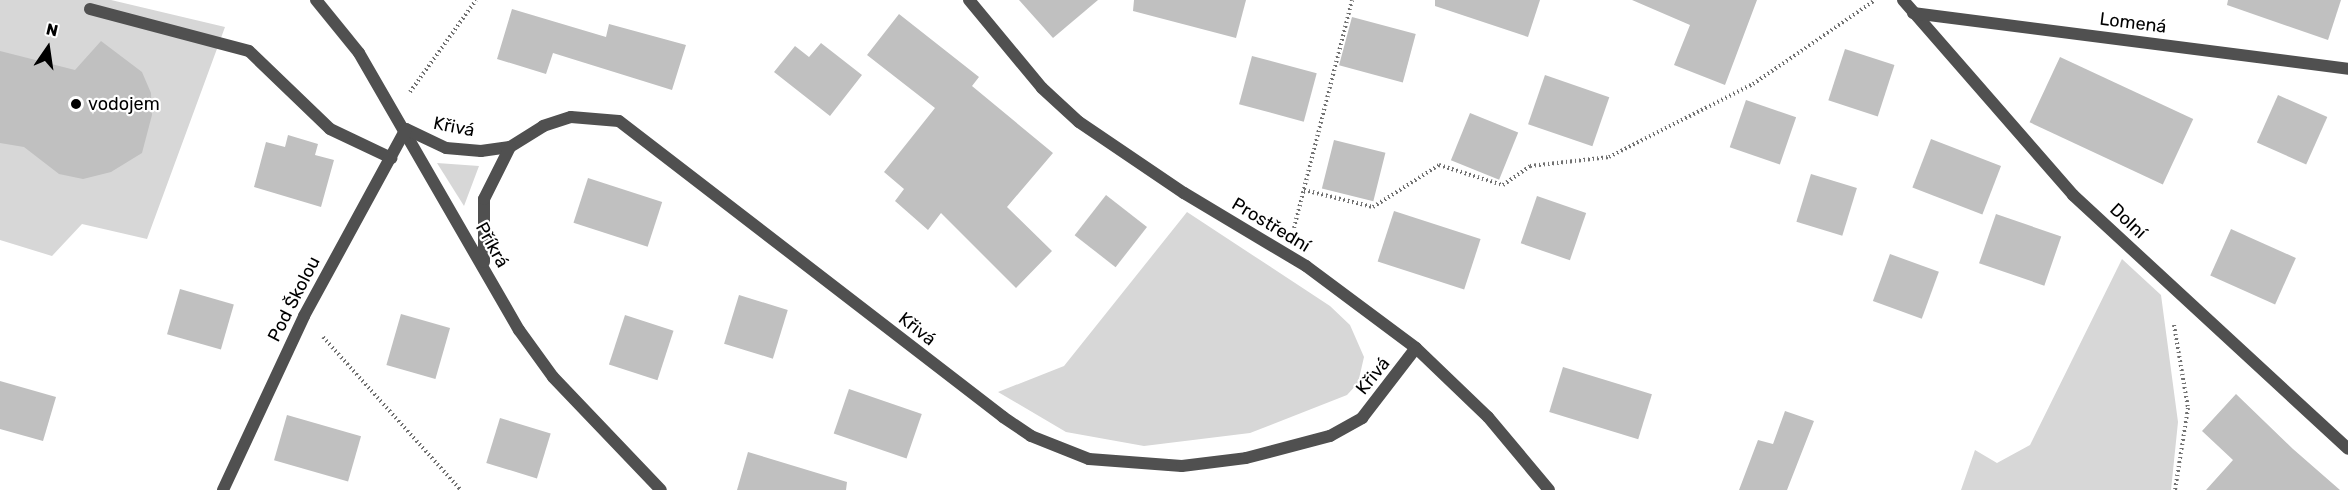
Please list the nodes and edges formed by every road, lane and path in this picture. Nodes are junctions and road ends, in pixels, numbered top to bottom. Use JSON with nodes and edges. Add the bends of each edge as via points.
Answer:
{"nodes":[{"id":1,"x":316,"y":0,"type":"edge"},
{"id":2,"x":476,"y":0,"type":"edge"},
{"id":3,"x":969,"y":0,"type":"edge"},
{"id":4,"x":1352,"y":0,"type":"edge"},
{"id":5,"x":1875,"y":0,"type":"edge"},
{"id":6,"x":1903,"y":0,"type":"edge"},
{"id":7,"x":90,"y":9,"type":"dead end"},
{"id":8,"x":1913,"y":13,"type":"junction"},
{"id":9,"x":2348,"y":69,"type":"edge"},
{"id":10,"x":395,"y":112,"type":"junction"},
{"id":11,"x":406,"y":129,"type":"junction"},
{"id":12,"x":510,"y":147,"type":"junction"},
{"id":13,"x":391,"y":158,"type":"junction"},
{"id":14,"x":1304,"y":190,"type":"junction"},
{"id":15,"x":1287,"y":255,"type":"junction"},
{"id":16,"x":484,"y":268,"type":"junction"},
{"id":17,"x":2166,"y":280,"type":"junction"},
{"id":18,"x":304,"y":316,"type":"junction"},
{"id":19,"x":1416,"y":348,"type":"junction"},
{"id":20,"x":2348,"y":449,"type":"edge"},
{"id":21,"x":223,"y":490,"type":"edge"},
{"id":22,"x":461,"y":490,"type":"edge"},
{"id":23,"x":662,"y":490,"type":"edge"},
{"id":24,"x":1549,"y":490,"type":"edge"},
{"id":25,"x":2175,"y":490,"type":"edge"}],
"edges":[{"from":1,"to":10,"type":"street","name":"Příkrá","via":[[359,53]]},
{"from":2,"to":10,"type":"path"},
{"from":3,"to":15,"type":"street","name":"Prostřední","via":[[1042,88],[1079,122]]},
{"from":4,"to":14,"type":"path"},
{"from":5,"to":14,"type":"path","via":[[1753,84],[1609,157],[1530,166],[1503,186],[1439,165],[1373,207]]},
{"from":6,"to":8,"type":"street","name":"Dolní"},
{"from":7,"to":13,"type":"street","via":[[249,51],[330,129]]},
{"from":8,"to":9,"type":"street","name":"Lomená"},
{"from":8,"to":17,"type":"street","name":"Dolní","via":[[2073,195]]},
{"from":10,"to":11,"type":"street","name":"Příkrá"},
{"from":11,"to":12,"type":"street","name":"Křivá","via":[[446,148]]},
{"from":11,"to":13,"type":"street","name":"Pod Školou"},
{"from":11,"to":16,"type":"street","name":"Příkrá"},
{"from":12,"to":16,"type":"street","via":[[484,199]]},
{"from":12,"to":19,"type":"street","name":"Křivá","via":[[543,126],[571,117],[619,122],[1003,417],[1030,436],[1089,459],[1182,466],[1246,458],[1330,436],[1362,418]]},
{"from":13,"to":18,"type":"street","name":"Pod Školou"},
{"from":14,"to":15,"type":"path"},
{"from":15,"to":19,"type":"street","name":"Prostřední"},
{"from":16,"to":23,"type":"street","name":"Příkrá","via":[[553,377]]},
{"from":17,"to":20,"type":"street","name":"Dolní"},
{"from":17,"to":25,"type":"path","via":[[2188,408]]},
{"from":18,"to":21,"type":"street","name":"Pod Školou"},
{"from":18,"to":22,"type":"path"},
{"from":19,"to":24,"type":"street","name":"Prostřední","via":[[1488,417]]}]}
